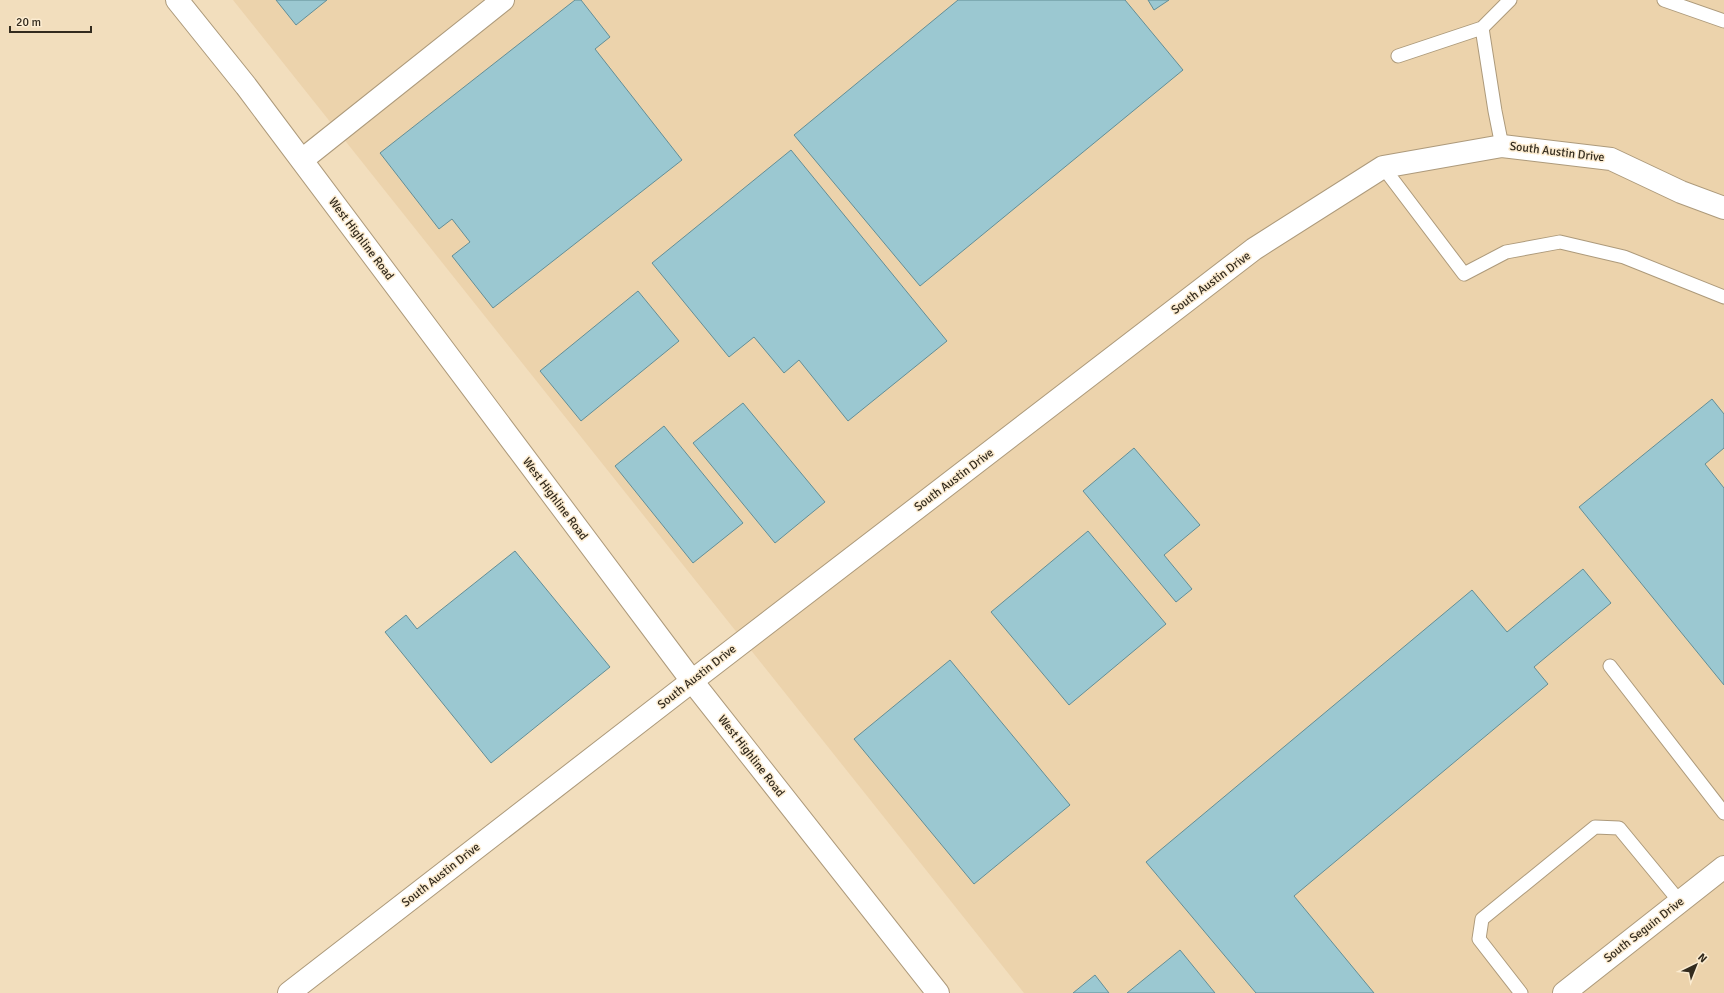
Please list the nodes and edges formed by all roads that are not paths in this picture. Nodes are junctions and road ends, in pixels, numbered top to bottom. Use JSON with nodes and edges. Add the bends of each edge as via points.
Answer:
{"nodes":[{"id":1,"x":177,"y":0,"type":"edge"},
{"id":2,"x":503,"y":0,"type":"edge"},
{"id":3,"x":1510,"y":0,"type":"edge"},
{"id":4,"x":1664,"y":0,"type":"edge"},
{"id":5,"x":1724,"y":21,"type":"edge"},
{"id":6,"x":1482,"y":28,"type":"junction"},
{"id":7,"x":1398,"y":56,"type":"dead end"},
{"id":8,"x":1502,"y":146,"type":"junction"},
{"id":9,"x":302,"y":160,"type":"junction"},
{"id":10,"x":1383,"y":167,"type":"junction"},
{"id":11,"x":1724,"y":208,"type":"edge"},
{"id":12,"x":1724,"y":297,"type":"edge"},
{"id":13,"x":1610,"y":666,"type":"dead end"},
{"id":14,"x":692,"y":681,"type":"junction"},
{"id":15,"x":1724,"y":813,"type":"edge"},
{"id":16,"x":1724,"y":866,"type":"edge"},
{"id":17,"x":1680,"y":902,"type":"junction"},
{"id":18,"x":289,"y":993,"type":"edge"},
{"id":19,"x":938,"y":993,"type":"edge"},
{"id":20,"x":1521,"y":993,"type":"edge"},
{"id":21,"x":1564,"y":993,"type":"edge"}],
"edges":[{"from":1,"to":9,"type":"street","name":"West Highline Road"},
{"from":2,"to":9,"type":"street"},
{"from":3,"to":6,"type":"lane"},
{"from":4,"to":5,"type":"lane"},
{"from":6,"to":7,"type":"lane"},
{"from":6,"to":8,"type":"lane"},
{"from":8,"to":10,"type":"street","name":"South Austin Drive"},
{"from":8,"to":11,"type":"street","name":"South Austin Drive","via":[[1610,159],[1681,192]]},
{"from":9,"to":14,"type":"street","name":"West Highline Road"},
{"from":10,"to":12,"type":"lane","via":[[1464,274],[1506,252],[1560,242],[1624,257]]},
{"from":10,"to":14,"type":"street","name":"South Austin Drive","via":[[1254,249]]},
{"from":13,"to":15,"type":"lane"},
{"from":14,"to":18,"type":"street","name":"South Austin Drive"},
{"from":14,"to":19,"type":"street","name":"West Highline Road"},
{"from":16,"to":17,"type":"street","name":"South Seguin Drive"},
{"from":17,"to":20,"type":"lane","via":[[1619,828],[1595,827],[1482,919],[1480,939]]},
{"from":17,"to":21,"type":"street","name":"South Seguin Drive"}]}
